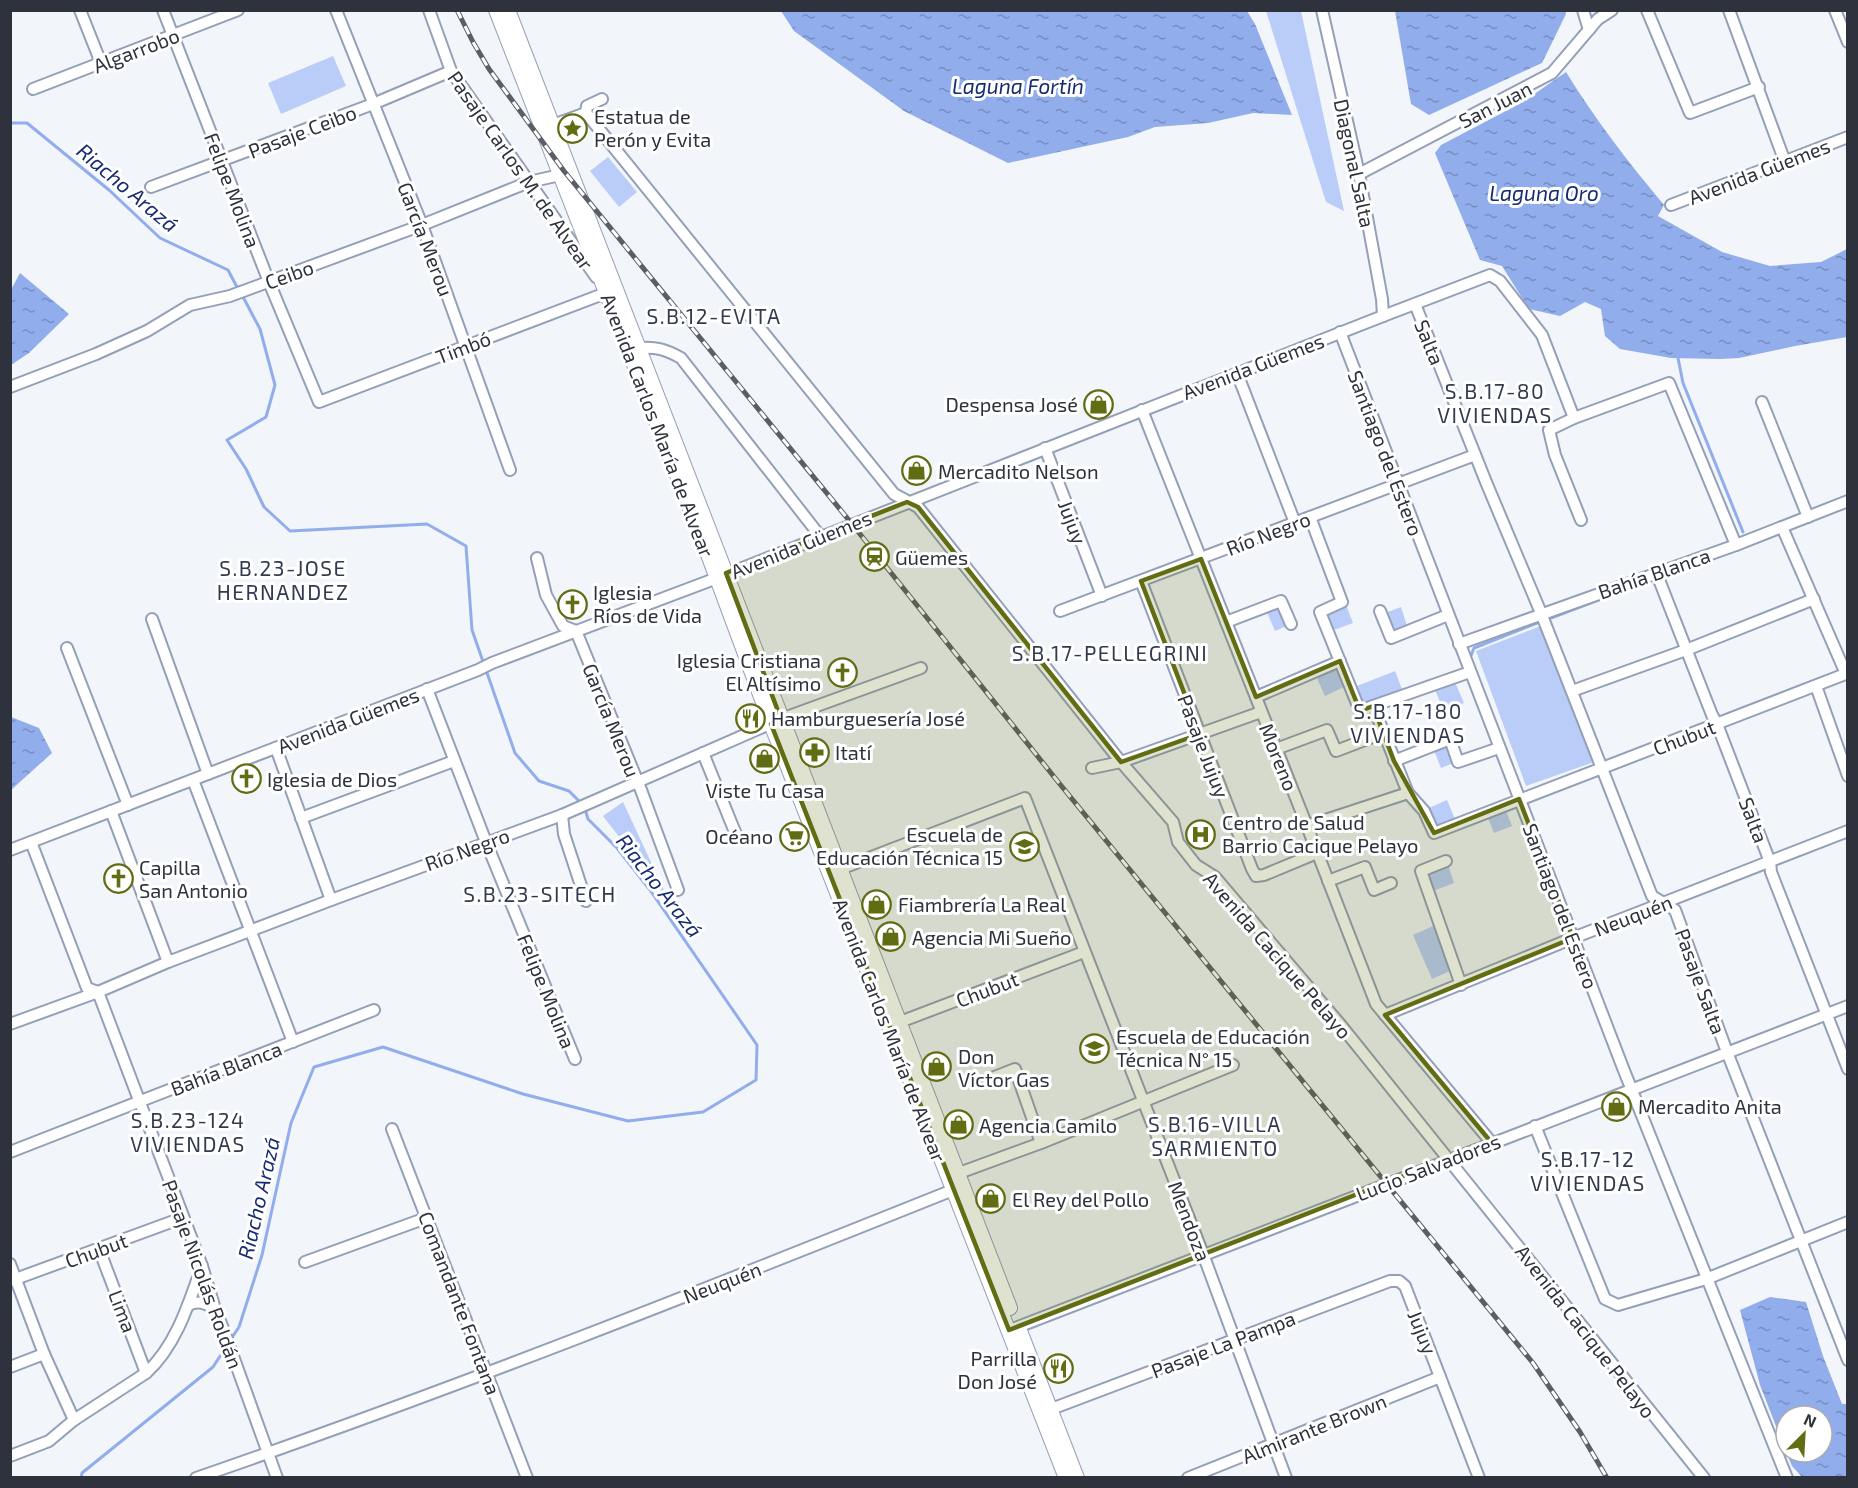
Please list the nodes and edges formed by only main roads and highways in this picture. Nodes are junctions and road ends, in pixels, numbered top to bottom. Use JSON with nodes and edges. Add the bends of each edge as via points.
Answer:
{"nodes":[{"id":1,"x":496,"y":10,"type":"edge"},
{"id":2,"x":508,"y":10,"type":"edge"},
{"id":3,"x":547,"y":126,"type":"junction"},
{"id":4,"x":612,"y":291,"type":"junction"},
{"id":5,"x":722,"y":575,"type":"junction"},
{"id":6,"x":895,"y":1024,"type":"junction"},
{"id":7,"x":1013,"y":1328,"type":"junction"},
{"id":8,"x":1045,"y":1412,"type":"junction"},
{"id":9,"x":1066,"y":1478,"type":"edge"},
{"id":10,"x":1077,"y":1478,"type":"edge"}],
"edges":[{"from":1,"to":3,"type":"main road","name":"Avenida Carlos María de Alvear"},
{"from":2,"to":3,"type":"main road","name":"Avenida Carlos María de Alvear"},
{"from":3,"to":4,"type":"main road","name":"Avenida Carlos María de Alvear"},
{"from":4,"to":5,"type":"main road","name":"Avenida Carlos María de Alvear"},
{"from":4,"to":5,"type":"main road","name":"Avenida Carlos María de Alvear","via":[[639,348]]},
{"from":5,"to":6,"type":"main road","name":"Avenida Carlos María de Alvear"},
{"from":6,"to":7,"type":"main road","name":"Avenida Carlos María de Alvear","via":[[959,1173]]},
{"from":6,"to":7,"type":"main road","name":"Avenida Carlos María de Alvear","via":[[953,1190]]},
{"from":7,"to":8,"type":"main road","name":"Avenida Carlos María de Alvear"},
{"from":8,"to":9,"type":"main road","name":"Avenida Carlos María de Alvear"},
{"from":8,"to":10,"type":"main road","name":"Avenida Carlos María de Alvear"}]}
